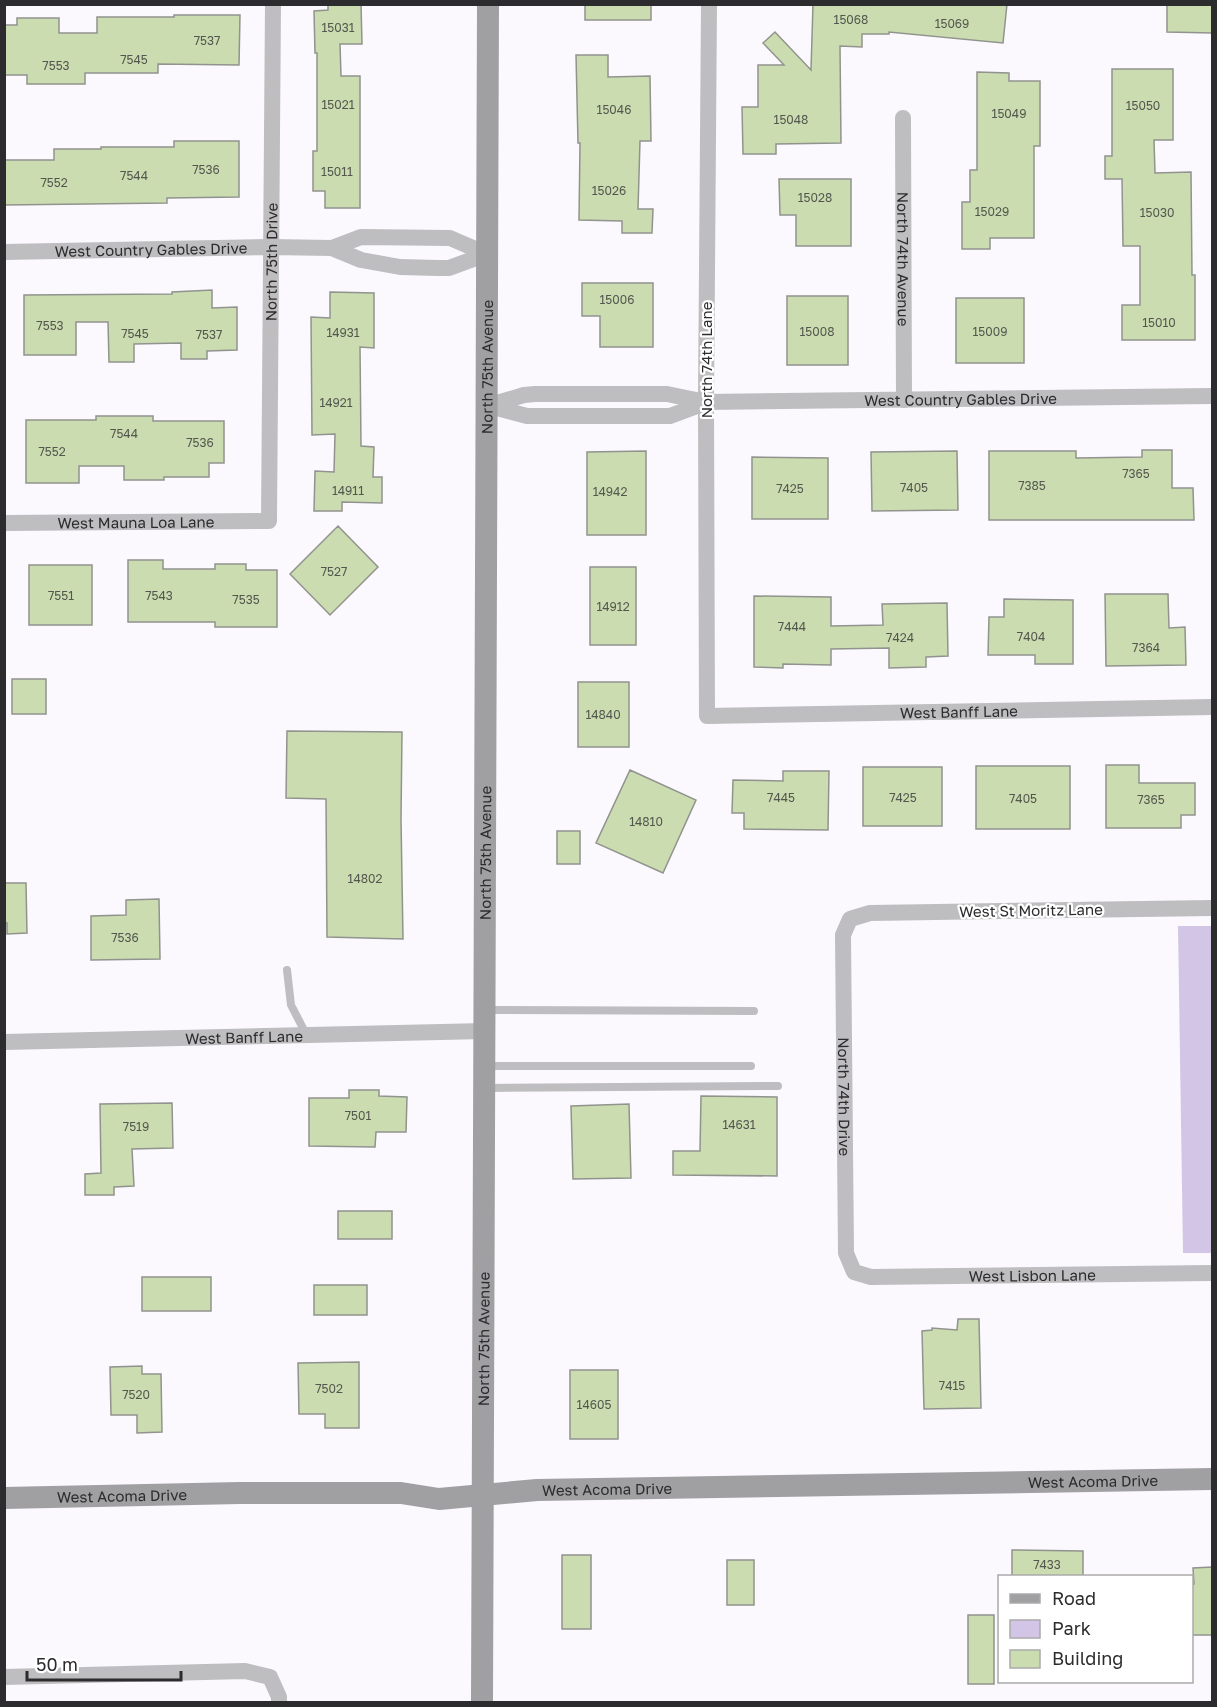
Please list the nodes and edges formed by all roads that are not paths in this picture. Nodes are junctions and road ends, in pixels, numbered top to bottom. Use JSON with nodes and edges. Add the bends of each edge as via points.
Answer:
{"nodes":[{"id":1,"x":273,"y":4,"type":"edge"},
{"id":2,"x":488,"y":4,"type":"edge"},
{"id":3,"x":709,"y":4,"type":"edge"},
{"id":4,"x":903,"y":118,"type":"dead end"},
{"id":5,"x":271,"y":247,"type":"junction"},
{"id":6,"x":332,"y":248,"type":"junction"},
{"id":7,"x":4,"y":252,"type":"edge"},
{"id":8,"x":488,"y":254,"type":"junction"},
{"id":9,"x":1212,"y":396,"type":"edge"},
{"id":10,"x":904,"y":400,"type":"junction"},
{"id":11,"x":706,"y":402,"type":"junction"},
{"id":12,"x":487,"y":406,"type":"junction"},
{"id":13,"x":268,"y":520,"type":"joint"},
{"id":14,"x":4,"y":524,"type":"edge"},
{"id":15,"x":1212,"y":707,"type":"edge"},
{"id":16,"x":707,"y":716,"type":"joint"},
{"id":17,"x":1212,"y":908,"type":"edge"},
{"id":18,"x":850,"y":919,"type":"joint"},
{"id":19,"x":287,"y":970,"type":"dead end"},
{"id":20,"x":754,"y":1011,"type":"dead end"},
{"id":21,"x":485,"y":1020,"type":"junction"},
{"id":22,"x":306,"y":1034,"type":"junction"},
{"id":23,"x":4,"y":1042,"type":"edge"},
{"id":24,"x":751,"y":1066,"type":"dead end"},
{"id":25,"x":484,"y":1077,"type":"junction"},
{"id":26,"x":778,"y":1086,"type":"dead end"},
{"id":27,"x":854,"y":1272,"type":"joint"},
{"id":28,"x":1212,"y":1273,"type":"edge"},
{"id":29,"x":1212,"y":1479,"type":"edge"},
{"id":30,"x":482,"y":1495,"type":"junction"},
{"id":31,"x":4,"y":1498,"type":"edge"},
{"id":32,"x":4,"y":1677,"type":"edge"},
{"id":33,"x":279,"y":1702,"type":"edge"},
{"id":34,"x":482,"y":1702,"type":"edge"}],
"edges":[{"from":1,"to":5,"type":"street","name":"North 75th Drive"},
{"from":2,"to":8,"type":"main road","name":"North 75th Avenue"},
{"from":3,"to":11,"type":"street","name":"North 74th Lane"},
{"from":4,"to":10,"type":"street","name":"North 74th Avenue"},
{"from":5,"to":6,"type":"street","name":"West Country Gables Drive"},
{"from":5,"to":7,"type":"street","name":"West Country Gables Drive"},
{"from":5,"to":13,"type":"street","name":"North 75th Drive"},
{"from":6,"to":8,"type":"street","name":"West Country Gables Drive","via":[[362,237],[450,238]]},
{"from":6,"to":8,"type":"street","name":"West Country Gables Drive","via":[[361,260],[400,267],[449,268]]},
{"from":8,"to":12,"type":"main road","name":"North 75th Avenue"},
{"from":9,"to":10,"type":"street","name":"West Country Gables Drive"},
{"from":10,"to":11,"type":"street","name":"West Country Gables Drive"},
{"from":11,"to":12,"type":"street","name":"West Country Gables Drive","via":[[667,394],[535,394]]},
{"from":11,"to":16,"type":"street","name":"North 74th Lane"},
{"from":12,"to":21,"type":"main road","name":"North 75th Avenue"},
{"from":13,"to":14,"type":"street","name":"West Mauna Loa Lane"},
{"from":15,"to":16,"type":"street","name":"West Banff Lane"},
{"from":17,"to":18,"type":"street","name":"West St Moritz Lane","via":[[870,913]]},
{"from":18,"to":27,"type":"street","name":"North 74th Drive","via":[[843,935],[845,1229],[846,1253]]},
{"from":19,"to":22,"type":"lane","via":[[291,1005]]},
{"from":20,"to":21,"type":"lane"},
{"from":21,"to":22,"type":"street","name":"West Banff Lane"},
{"from":21,"to":25,"type":"main road","name":"North 75th Avenue"},
{"from":22,"to":23,"type":"street","name":"West Banff Lane"},
{"from":24,"to":25,"type":"lane"},
{"from":25,"to":26,"type":"lane"},
{"from":25,"to":30,"type":"main road","name":"North 75th Avenue"},
{"from":27,"to":28,"type":"street","name":"West Lisbon Lane","via":[[871,1277]]},
{"from":29,"to":30,"type":"main road","name":"West Acoma Drive","via":[[549,1489]]},
{"from":30,"to":31,"type":"main road","name":"West Acoma Drive","via":[[439,1498],[400,1493],[240,1493]]},
{"from":30,"to":34,"type":"main road","name":"North 75th Avenue"},
{"from":32,"to":33,"type":"street","via":[[245,1671],[270,1677]]}]}
